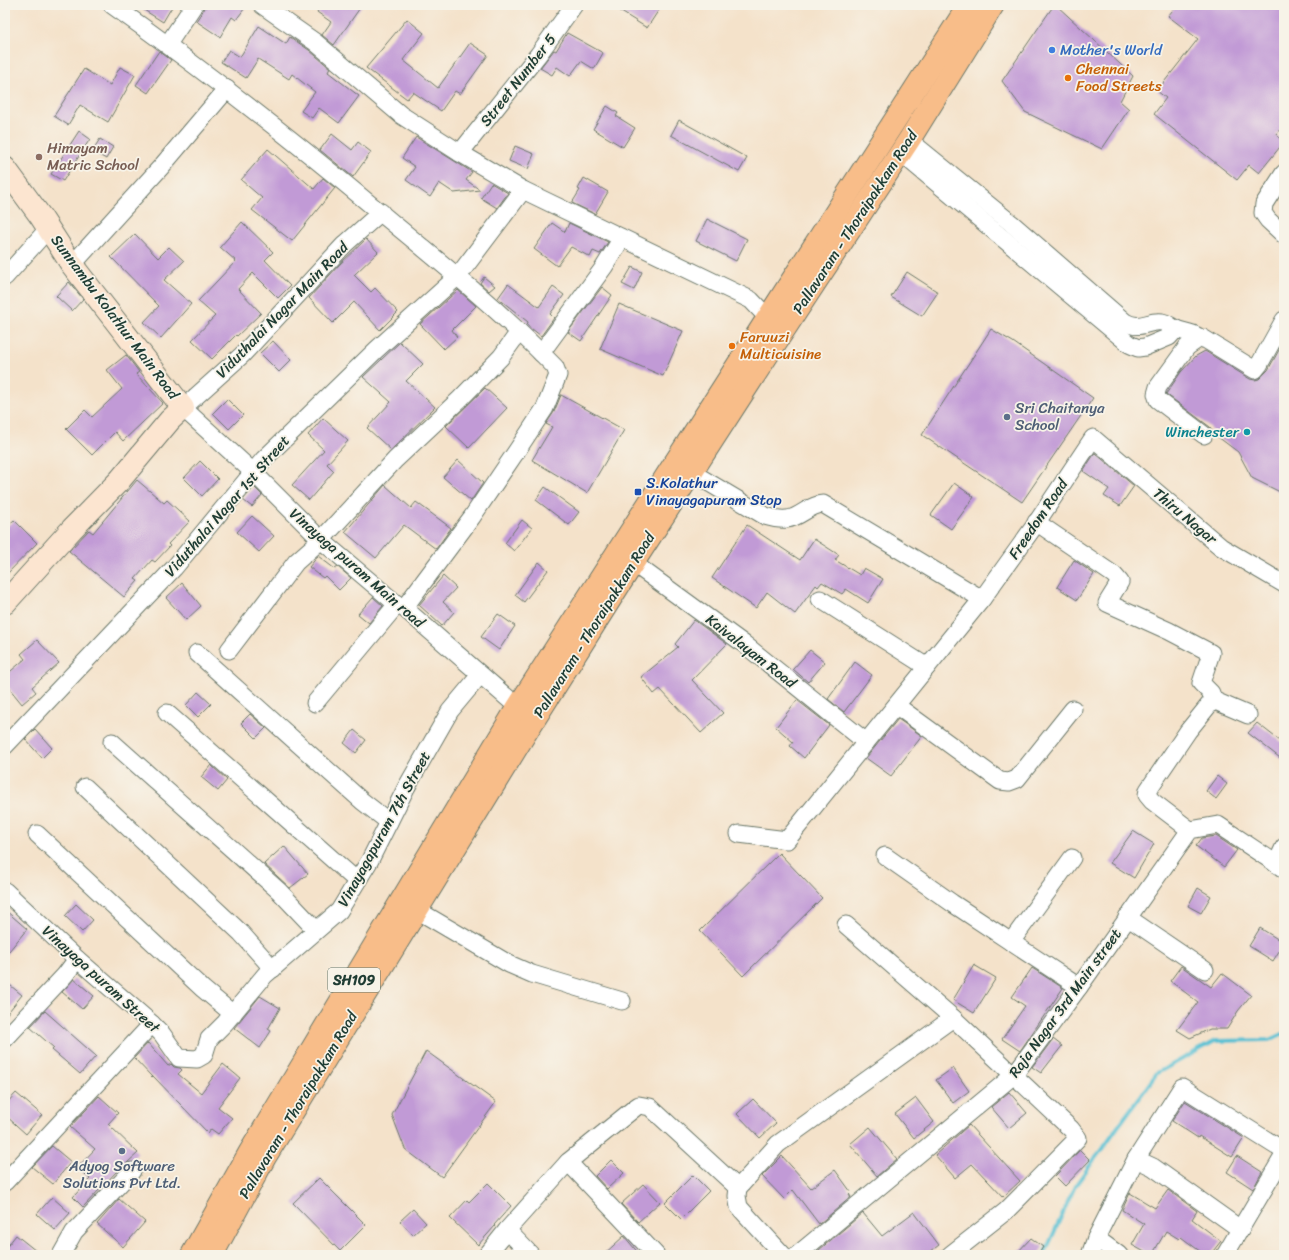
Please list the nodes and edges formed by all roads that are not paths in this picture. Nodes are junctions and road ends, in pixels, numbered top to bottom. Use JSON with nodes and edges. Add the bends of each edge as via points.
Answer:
{"nodes":[{"id":1,"x":112,"y":5,"type":"edge"},
{"id":2,"x":194,"y":5,"type":"edge"},
{"id":3,"x":262,"y":5,"type":"edge"},
{"id":4,"x":574,"y":5,"type":"edge"},
{"id":5,"x":969,"y":5,"type":"edge"},
{"id":6,"x":993,"y":5,"type":"edge"},
{"id":7,"x":168,"y":44,"type":"junction"},
{"id":8,"x":227,"y":89,"type":"junction"},
{"id":9,"x":905,"y":147,"type":"junction"},
{"id":10,"x":460,"y":153,"type":"junction"},
{"id":11,"x":5,"y":169,"type":"edge"},
{"id":12,"x":1284,"y":173,"type":"edge"},
{"id":13,"x":523,"y":190,"type":"junction"},
{"id":14,"x":381,"y":212,"type":"junction"},
{"id":15,"x":48,"y":229,"type":"junction"},
{"id":16,"x":1284,"y":235,"type":"edge"},
{"id":17,"x":622,"y":238,"type":"junction"},
{"id":18,"x":72,"y":265,"type":"junction"},
{"id":19,"x":458,"y":276,"type":"junction"},
{"id":20,"x":5,"y":277,"type":"edge"},
{"id":21,"x":768,"y":318,"type":"junction"},
{"id":22,"x":1284,"y":320,"type":"edge"},
{"id":23,"x":519,"y":332,"type":"junction"},
{"id":24,"x":1200,"y":338,"type":"junction"},
{"id":25,"x":762,"y":345,"type":"junction"},
{"id":26,"x":541,"y":353,"type":"junction"},
{"id":27,"x":183,"y":408,"type":"junction"},
{"id":28,"x":1204,"y":435,"type":"dead end"},
{"id":29,"x":1093,"y":438,"type":"joint"},
{"id":30,"x":252,"y":472,"type":"junction"},
{"id":31,"x":691,"y":472,"type":"junction"},
{"id":32,"x":1036,"y":522,"type":"junction"},
{"id":33,"x":321,"y":540,"type":"junction"},
{"id":34,"x":633,"y":563,"type":"junction"},
{"id":35,"x":1284,"y":584,"type":"edge"},
{"id":36,"x":820,"y":599,"type":"dead end"},
{"id":37,"x":982,"y":599,"type":"junction"},
{"id":38,"x":6,"y":601,"type":"edge"},
{"id":39,"x":401,"y":607,"type":"junction"},
{"id":40,"x":229,"y":650,"type":"dead end"},
{"id":41,"x":197,"y":653,"type":"dead end"},
{"id":42,"x":927,"y":667,"type":"junction"},
{"id":43,"x":480,"y":675,"type":"junction"},
{"id":44,"x":1213,"y":700,"type":"junction"},
{"id":45,"x":315,"y":703,"type":"dead end"},
{"id":46,"x":897,"y":706,"type":"junction"},
{"id":47,"x":1072,"y":709,"type":"dead end"},
{"id":48,"x":527,"y":713,"type":"junction"},
{"id":49,"x":167,"y":714,"type":"dead end"},
{"id":50,"x":1248,"y":715,"type":"dead end"},
{"id":51,"x":112,"y":742,"type":"dead end"},
{"id":52,"x":866,"y":742,"type":"junction"},
{"id":53,"x":5,"y":746,"type":"edge"},
{"id":54,"x":85,"y":788,"type":"dead end"},
{"id":55,"x":389,"y":822,"type":"junction"},
{"id":56,"x":1190,"y":830,"type":"junction"},
{"id":57,"x":37,"y":834,"type":"dead end"},
{"id":58,"x":739,"y":834,"type":"dead end"},
{"id":59,"x":1284,"y":847,"type":"edge"},
{"id":60,"x":885,"y":856,"type":"dead end"},
{"id":61,"x":1072,"y":858,"type":"dead end"},
{"id":62,"x":1280,"y":867,"type":"edge"},
{"id":63,"x":357,"y":881,"type":"junction"},
{"id":64,"x":7,"y":895,"type":"edge"},
{"id":65,"x":417,"y":910,"type":"junction"},
{"id":66,"x":1127,"y":917,"type":"junction"},
{"id":67,"x":846,"y":925,"type":"dead end"},
{"id":68,"x":316,"y":930,"type":"junction"},
{"id":69,"x":1011,"y":942,"type":"junction"},
{"id":70,"x":77,"y":959,"type":"junction"},
{"id":71,"x":273,"y":969,"type":"junction"},
{"id":72,"x":1205,"y":970,"type":"dead end"},
{"id":73,"x":1079,"y":987,"type":"junction"},
{"id":74,"x":622,"y":1001,"type":"dead end"},
{"id":75,"x":233,"y":1014,"type":"junction"},
{"id":76,"x":953,"y":1018,"type":"junction"},
{"id":77,"x":152,"y":1024,"type":"junction"},
{"id":78,"x":5,"y":1039,"type":"edge"},
{"id":79,"x":197,"y":1059,"type":"joint"},
{"id":80,"x":1014,"y":1075,"type":"junction"},
{"id":81,"x":1284,"y":1151,"type":"edge"},
{"id":82,"x":1284,"y":1154,"type":"edge"},
{"id":83,"x":1136,"y":1158,"type":"junction"},
{"id":84,"x":568,"y":1162,"type":"junction"},
{"id":85,"x":132,"y":1171,"type":"dead end"},
{"id":86,"x":5,"y":1182,"type":"edge"},
{"id":87,"x":738,"y":1188,"type":"junction"},
{"id":88,"x":1240,"y":1229,"type":"junction"},
{"id":89,"x":507,"y":1230,"type":"junction"},
{"id":90,"x":1096,"y":1238,"type":"junction"},
{"id":91,"x":61,"y":1255,"type":"edge"},
{"id":92,"x":192,"y":1255,"type":"edge"},
{"id":93,"x":212,"y":1255,"type":"edge"},
{"id":94,"x":487,"y":1255,"type":"edge"},
{"id":95,"x":531,"y":1255,"type":"edge"},
{"id":96,"x":656,"y":1255,"type":"edge"},
{"id":97,"x":783,"y":1255,"type":"edge"},
{"id":98,"x":797,"y":1255,"type":"edge"},
{"id":99,"x":950,"y":1255,"type":"edge"},
{"id":100,"x":1090,"y":1255,"type":"edge"},
{"id":101,"x":1119,"y":1255,"type":"edge"},
{"id":102,"x":1225,"y":1255,"type":"edge"}],
"edges":[{"from":1,"to":7,"type":"street"},
{"from":2,"to":7,"type":"street"},
{"from":3,"to":10,"type":"street","via":[[315,42],[401,115]]},
{"from":4,"to":10,"type":"street","name":"Street Number 5"},
{"from":5,"to":21,"type":"main road","name":"Pallavaram - Thoraipakkam Road","number":"SH109"},
{"from":6,"to":9,"type":"main road","name":"Pallavaram - Thoraipakkam Road","number":"SH109"},
{"from":7,"to":8,"type":"street"},
{"from":8,"to":14,"type":"street"},
{"from":8,"to":18,"type":"street","via":[[161,167]]},
{"from":9,"to":24,"type":"street","via":[[1011,223],[1125,322],[1137,326],[1160,322]]},
{"from":9,"to":25,"type":"main road","name":"Pallavaram - Thoraipakkam Road","number":"SH109"},
{"from":10,"to":13,"type":"street"},
{"from":11,"to":15,"type":"street","name":"Sunnambu Kolathur Main Road"},
{"from":12,"to":16,"type":"street","via":[[1264,204],[1263,214]]},
{"from":13,"to":17,"type":"street"},
{"from":13,"to":19,"type":"street","name":"Viduthalai Nagar 1st Street"},
{"from":14,"to":19,"type":"street"},
{"from":14,"to":27,"type":"street","name":"Viduthalai Nagar Main Road","via":[[344,245],[242,355]]},
{"from":15,"to":18,"type":"street","name":"Sunnambu Kolathur Main Road"},
{"from":15,"to":20,"type":"street"},
{"from":17,"to":21,"type":"street","via":[[751,300]]},
{"from":17,"to":26,"type":"street"},
{"from":18,"to":27,"type":"street","name":"Sunnambu Kolathur Main Road"},
{"from":19,"to":23,"type":"street"},
{"from":19,"to":30,"type":"street","name":"Viduthalai Nagar 1st Street","via":[[376,350]]},
{"from":21,"to":25,"type":"main road","name":"Pallavaram - Thoraipakkam Road","number":"SH109"},
{"from":22,"to":24,"type":"street","via":[[1255,370]]},
{"from":23,"to":26,"type":"street"},
{"from":23,"to":33,"type":"street","via":[[496,362],[395,460]]},
{"from":24,"to":28,"type":"street","via":[[1187,348],[1158,387],[1156,394],[1158,400]]},
{"from":25,"to":31,"type":"main road","name":"Pallavaram - Thoraipakkam Road","number":"SH109"},
{"from":25,"to":48,"type":"main road","name":"Pallavaram - Thoraipakkam Road","number":"SH109"},
{"from":26,"to":39,"type":"street","via":[[555,367],[558,375],[545,408],[472,517]]},
{"from":27,"to":30,"type":"street","name":"Vinayaga puram Main road"},
{"from":27,"to":38,"type":"street","name":"Sunnambu Kolathur Main Road","via":[[119,481]]},
{"from":29,"to":32,"type":"street","name":"Freedom Road"},
{"from":29,"to":35,"type":"street","name":"Thiru Nagar","via":[[1221,547]]},
{"from":30,"to":33,"type":"street","name":"Vinayaga puram Main road"},
{"from":30,"to":53,"type":"street","name":"Viduthalai Nagar 1st Street","via":[[174,568]]},
{"from":31,"to":34,"type":"main road","name":"Pallavaram - Thoraipakkam Road","number":"SH109"},
{"from":31,"to":37,"type":"street","via":[[776,520],[789,519],[815,505],[823,504]]},
{"from":32,"to":37,"type":"street","name":"Freedom Road"},
{"from":32,"to":44,"type":"street","via":[[1114,575],[1120,582],[1107,603],[1211,653],[1201,683],[1211,693]]},
{"from":33,"to":39,"type":"street","name":"Vinayaga puram Main road"},
{"from":33,"to":40,"type":"street","via":[[296,562]]},
{"from":34,"to":48,"type":"main road","name":"Pallavaram - Thoraipakkam Road","number":"SH109"},
{"from":34,"to":52,"type":"street","name":"Kaivalayam Road","via":[[747,647]]},
{"from":36,"to":42,"type":"street"},
{"from":37,"to":42,"type":"street","name":"Freedom Road"},
{"from":39,"to":43,"type":"street","name":"Vinayaga puram Main road"},
{"from":39,"to":45,"type":"street","via":[[394,608]]},
{"from":41,"to":55,"type":"street","via":[[362,801]]},
{"from":42,"to":46,"type":"street","name":"Freedom Road"},
{"from":43,"to":48,"type":"street","name":"Vinayaga puram Main road"},
{"from":43,"to":55,"type":"street","name":"Vinayagapuram 7th Street","via":[[450,711]]},
{"from":44,"to":50,"type":"street"},
{"from":44,"to":56,"type":"street","via":[[1188,731],[1147,795]]},
{"from":46,"to":47,"type":"street","via":[[1000,781],[1009,782],[1017,779]]},
{"from":46,"to":52,"type":"street","name":"Freedom Road"},
{"from":48,"to":65,"type":"main road","name":"Pallavaram - Thoraipakkam Road","number":"SH109"},
{"from":48,"to":92,"type":"main road","name":"Pallavaram - Thoraipakkam Road","number":"SH109","via":[[254,1145]]},
{"from":49,"to":63,"type":"street"},
{"from":51,"to":68,"type":"street","via":[[279,891]]},
{"from":52,"to":58,"type":"street","name":"Freedom Road","via":[[787,840]]},
{"from":54,"to":71,"type":"street","via":[[241,933]]},
{"from":55,"to":63,"type":"street","name":"Vinayagapuram 7th Street"},
{"from":56,"to":62,"type":"street","via":[[1218,825]]},
{"from":56,"to":66,"type":"street","name":"Raja Nagar 3rd Main street"},
{"from":57,"to":75,"type":"street"},
{"from":59,"to":62,"type":"street"},
{"from":60,"to":69,"type":"street"},
{"from":61,"to":69,"type":"street"},
{"from":63,"to":68,"type":"street","name":"Vinayagapuram 7th Street","via":[[339,911]]},
{"from":64,"to":70,"type":"street","name":"Vinayaga puram Street"},
{"from":65,"to":74,"type":"street","via":[[509,964],[532,974]]},
{"from":65,"to":93,"type":"main road","name":"Pallavaram - Thoraipakkam Road","number":"SH109","via":[[265,1157]]},
{"from":66,"to":72,"type":"street"},
{"from":66,"to":73,"type":"street","name":"Raja Nagar 3rd Main street"},
{"from":67,"to":76,"type":"street"},
{"from":68,"to":71,"type":"street","name":"Vinayagapuram 7th Street"},
{"from":69,"to":73,"type":"street"},
{"from":70,"to":77,"type":"street","name":"Vinayaga puram Street"},
{"from":70,"to":78,"type":"street"},
{"from":71,"to":75,"type":"street","name":"Vinayagapuram 7th Street"},
{"from":73,"to":80,"type":"street","name":"Raja Nagar 3rd Main street"},
{"from":75,"to":79,"type":"street","name":"Vinayagapuram 7th Street","via":[[209,1039],[204,1054]]},
{"from":76,"to":80,"type":"street"},
{"from":76,"to":87,"type":"street","via":[[778,1144]]},
{"from":77,"to":79,"type":"street","name":"Vinayaga puram Street","via":[[179,1058]]},
{"from":77,"to":86,"type":"street"},
{"from":80,"to":98,"type":"street","name":"Raja Nagar 3rd Main street"},
{"from":80,"to":99,"type":"street","via":[[1078,1138],[1006,1211]]},
{"from":81,"to":83,"type":"street","via":[[1182,1087]]},
{"from":82,"to":88,"type":"street"},
{"from":83,"to":88,"type":"street"},
{"from":83,"to":90,"type":"street"},
{"from":84,"to":87,"type":"street","via":[[639,1105],[650,1107]]},
{"from":84,"to":89,"type":"street"},
{"from":84,"to":96,"type":"street"},
{"from":85,"to":91,"type":"street","via":[[74,1232]]},
{"from":87,"to":97,"type":"street","via":[[739,1207]]},
{"from":88,"to":102,"type":"street"},
{"from":89,"to":94,"type":"street"},
{"from":89,"to":95,"type":"street"},
{"from":90,"to":100,"type":"street"},
{"from":90,"to":101,"type":"street"}]}
